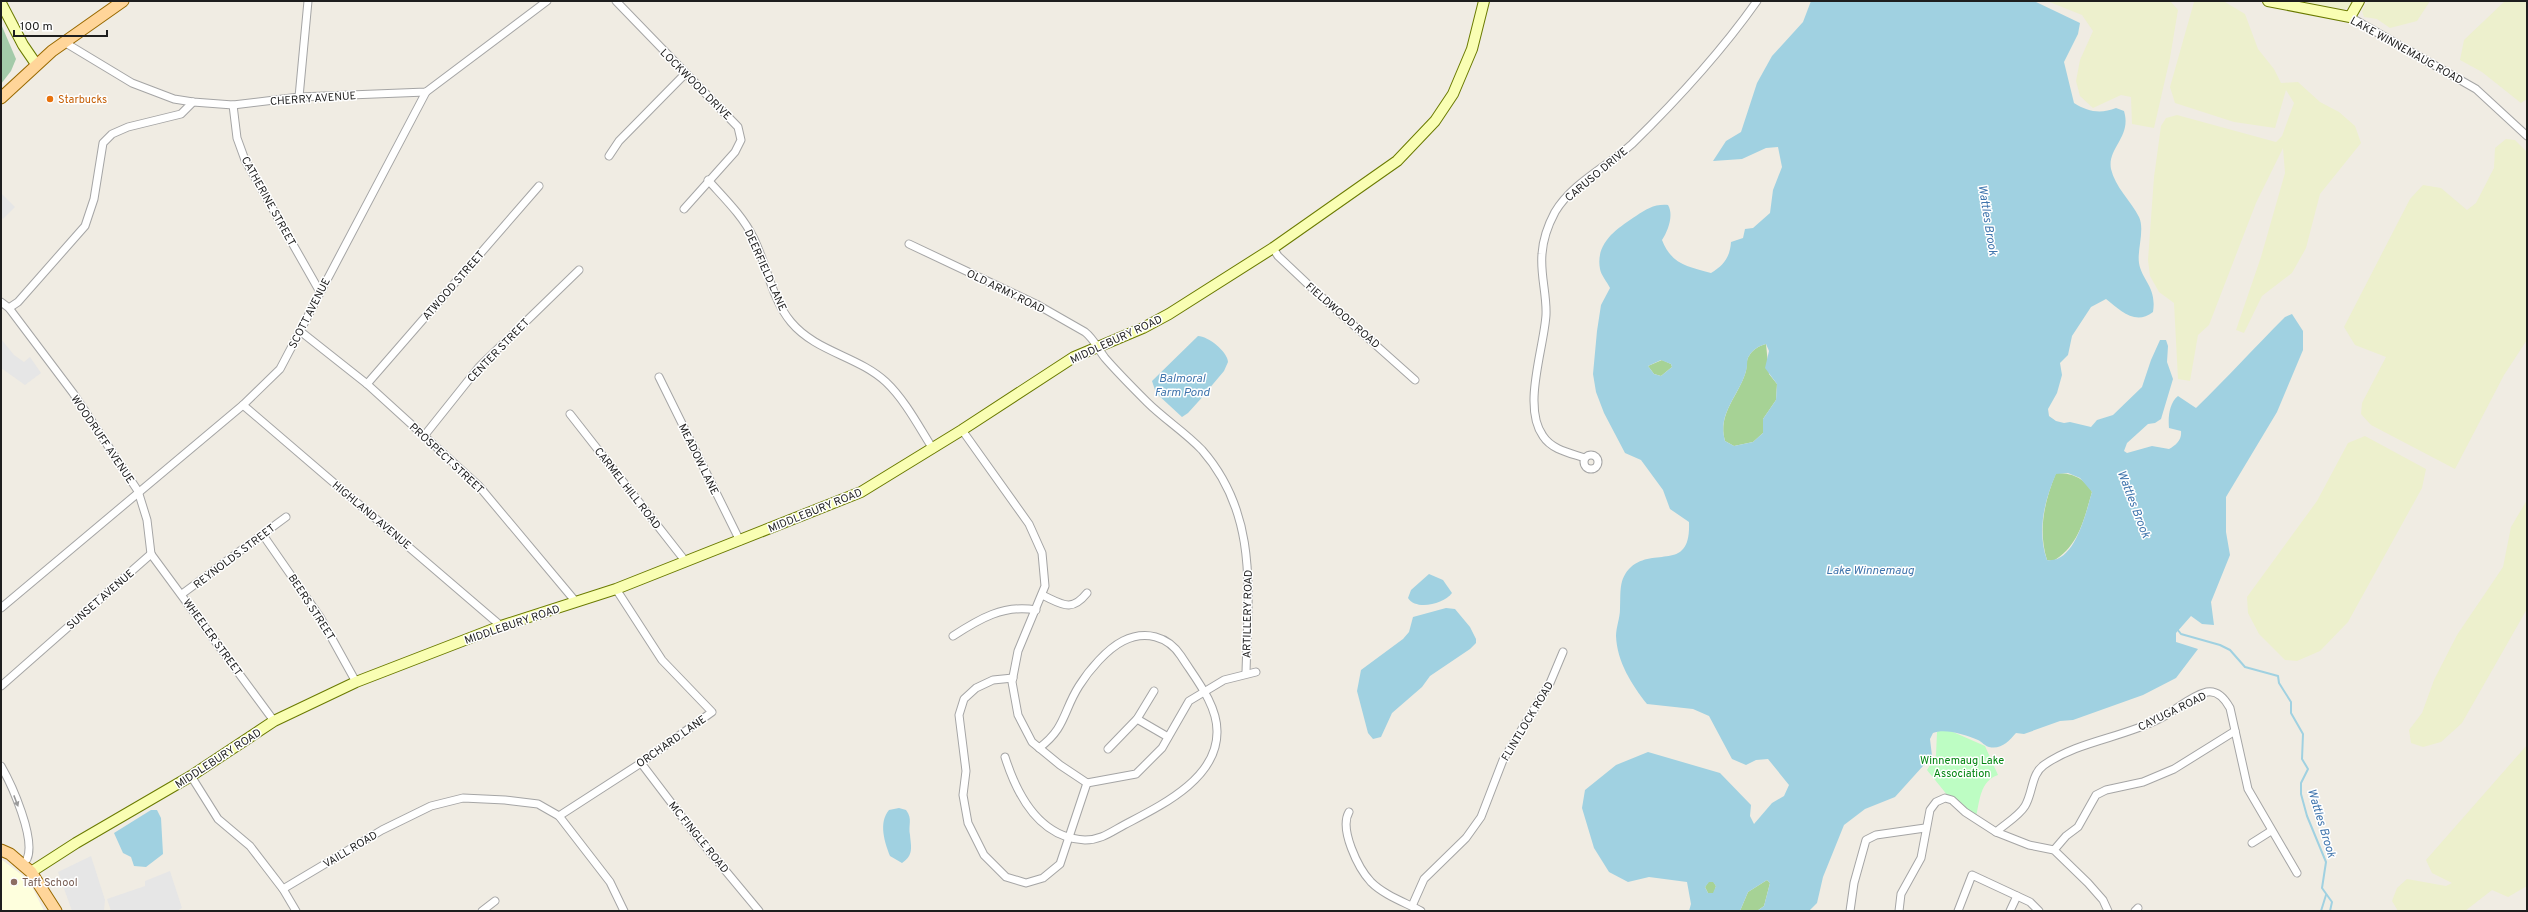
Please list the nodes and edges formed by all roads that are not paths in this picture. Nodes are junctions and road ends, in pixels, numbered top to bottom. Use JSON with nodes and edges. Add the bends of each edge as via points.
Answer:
{"nodes":[{"id":1,"x":123,"y":1,"type":"edge"},
{"id":2,"x":308,"y":1,"type":"edge"},
{"id":3,"x":547,"y":1,"type":"edge"},
{"id":4,"x":616,"y":1,"type":"edge"},
{"id":5,"x":1484,"y":1,"type":"edge"},
{"id":6,"x":1757,"y":1,"type":"edge"},
{"id":7,"x":2268,"y":1,"type":"edge"},
{"id":8,"x":2359,"y":1,"type":"edge"},
{"id":9,"x":1,"y":3,"type":"edge"},
{"id":10,"x":2350,"y":17,"type":"junction"},
{"id":11,"x":64,"y":42,"type":"junction"},
{"id":12,"x":36,"y":64,"type":"junction"},
{"id":13,"x":686,"y":74,"type":"junction"},
{"id":14,"x":426,"y":92,"type":"junction"},
{"id":15,"x":300,"y":97,"type":"junction"},
{"id":16,"x":1,"y":98,"type":"edge"},
{"id":17,"x":193,"y":102,"type":"junction"},
{"id":18,"x":233,"y":105,"type":"junction"},
{"id":19,"x":2527,"y":136,"type":"edge"},
{"id":20,"x":609,"y":156,"type":"dead end"},
{"id":21,"x":708,"y":180,"type":"junction"},
{"id":22,"x":539,"y":186,"type":"dead end"},
{"id":23,"x":684,"y":209,"type":"dead end"},
{"id":24,"x":909,"y":244,"type":"dead end"},
{"id":25,"x":1273,"y":248,"type":"junction"},
{"id":26,"x":579,"y":270,"type":"dead end"},
{"id":27,"x":320,"y":292,"type":"junction"},
{"id":28,"x":1,"y":302,"type":"edge"},
{"id":29,"x":9,"y":308,"type":"junction"},
{"id":30,"x":300,"y":331,"type":"junction"},
{"id":31,"x":1098,"y":346,"type":"junction"},
{"id":32,"x":659,"y":377,"type":"dead end"},
{"id":33,"x":1415,"y":380,"type":"dead end"},
{"id":34,"x":367,"y":384,"type":"junction"},
{"id":35,"x":243,"y":405,"type":"junction"},
{"id":36,"x":570,"y":414,"type":"dead end"},
{"id":37,"x":962,"y":430,"type":"junction"},
{"id":38,"x":424,"y":436,"type":"junction"},
{"id":39,"x":933,"y":449,"type":"junction"},
{"id":40,"x":1585,"y":458,"type":"dead end"},
{"id":41,"x":138,"y":491,"type":"junction"},
{"id":42,"x":286,"y":517,"type":"dead end"},
{"id":43,"x":264,"y":535,"type":"junction"},
{"id":44,"x":740,"y":541,"type":"junction"},
{"id":45,"x":151,"y":554,"type":"junction"},
{"id":46,"x":686,"y":562,"type":"junction"},
{"id":47,"x":616,"y":589,"type":"junction"},
{"id":48,"x":1087,"y":593,"type":"dead end"},
{"id":49,"x":182,"y":594,"type":"junction"},
{"id":50,"x":1042,"y":596,"type":"junction"},
{"id":51,"x":576,"y":602,"type":"junction"},
{"id":52,"x":1,"y":608,"type":"edge"},
{"id":53,"x":1036,"y":610,"type":"junction"},
{"id":54,"x":501,"y":626,"type":"junction"},
{"id":55,"x":953,"y":636,"type":"dead end"},
{"id":56,"x":1562,"y":652,"type":"dead end"},
{"id":57,"x":1256,"y":672,"type":"dead end"},
{"id":58,"x":1246,"y":673,"type":"junction"},
{"id":59,"x":1013,"y":678,"type":"junction"},
{"id":60,"x":356,"y":682,"type":"junction"},
{"id":61,"x":1,"y":686,"type":"edge"},
{"id":62,"x":1154,"y":690,"type":"dead end"},
{"id":63,"x":1204,"y":692,"type":"junction"},
{"id":64,"x":1136,"y":719,"type":"junction"},
{"id":65,"x":274,"y":721,"type":"junction"},
{"id":66,"x":2235,"y":731,"type":"junction"},
{"id":67,"x":1168,"y":737,"type":"junction"},
{"id":68,"x":1039,"y":748,"type":"junction"},
{"id":69,"x":1108,"y":750,"type":"dead end"},
{"id":70,"x":1005,"y":757,"type":"dead end"},
{"id":71,"x":641,"y":762,"type":"junction"},
{"id":72,"x":1,"y":766,"type":"edge"},
{"id":73,"x":191,"y":776,"type":"junction"},
{"id":74,"x":1087,"y":783,"type":"junction"},
{"id":75,"x":1349,"y":812,"type":"dead end"},
{"id":76,"x":559,"y":816,"type":"junction"},
{"id":77,"x":1925,"y":828,"type":"junction"},
{"id":78,"x":2271,"y":831,"type":"junction"},
{"id":79,"x":1996,"y":832,"type":"junction"},
{"id":80,"x":1068,"y":837,"type":"junction"},
{"id":81,"x":2252,"y":844,"type":"dead end"},
{"id":82,"x":2054,"y":850,"type":"junction"},
{"id":83,"x":6,"y":852,"type":"edge"},
{"id":84,"x":27,"y":859,"type":"junction"},
{"id":85,"x":34,"y":870,"type":"junction"},
{"id":86,"x":2297,"y":873,"type":"dead end"},
{"id":87,"x":283,"y":888,"type":"junction"},
{"id":88,"x":2017,"y":896,"type":"junction"},
{"id":89,"x":495,"y":901,"type":"dead end"},
{"id":90,"x":1412,"y":906,"type":"junction"},
{"id":91,"x":55,"y":909,"type":"edge"},
{"id":92,"x":296,"y":911,"type":"edge"},
{"id":93,"x":482,"y":911,"type":"edge"},
{"id":94,"x":624,"y":911,"type":"edge"},
{"id":95,"x":759,"y":911,"type":"edge"},
{"id":96,"x":1421,"y":911,"type":"edge"},
{"id":97,"x":1850,"y":911,"type":"edge"},
{"id":98,"x":1899,"y":911,"type":"edge"},
{"id":99,"x":1958,"y":911,"type":"edge"},
{"id":100,"x":2010,"y":911,"type":"edge"},
{"id":101,"x":2039,"y":911,"type":"edge"},
{"id":102,"x":2108,"y":911,"type":"edge"}],
"edges":[{"from":1,"to":11,"type":"main road"},
{"from":2,"to":15,"type":"street"},
{"from":3,"to":14,"type":"street"},
{"from":4,"to":13,"type":"street","name":"LOCKWOOD DRIVE"},
{"from":5,"to":25,"type":"street","name":"MIDDLEBURY ROAD","via":[[1465,70],[1435,121],[1397,160]]},
{"from":6,"to":40,"type":"street","name":"CARUSO DRIVE","via":[[1709,62],[1672,102],[1630,145],[1570,193],[1556,210],[1546,231],[1541,256],[1546,314],[1534,404],[1537,422],[1543,436],[1552,446]]},
{"from":7,"to":10,"type":"street","name":"LAKE WINNEMAUG ROAD"},
{"from":8,"to":10,"type":"street"},
{"from":9,"to":12,"type":"street"},
{"from":10,"to":19,"type":"street","name":"LAKE WINNEMAUG ROAD","via":[[2476,90]]},
{"from":11,"to":12,"type":"main road"},
{"from":11,"to":17,"type":"street","name":"CHERRY AVENUE","via":[[132,83],[174,99]]},
{"from":12,"to":16,"type":"main road"},
{"from":13,"to":20,"type":"street","via":[[618,141]]},
{"from":13,"to":21,"type":"street","name":"LOCKWOOD DRIVE","via":[[738,127],[741,140],[735,152]]},
{"from":14,"to":15,"type":"street","name":"CHERRY AVENUE"},
{"from":14,"to":27,"type":"street","name":"SCOTT AVENUE"},
{"from":15,"to":18,"type":"street","name":"CHERRY AVENUE"},
{"from":17,"to":18,"type":"street","name":"CHERRY AVENUE"},
{"from":17,"to":29,"type":"street","via":[[180,114],[128,127],[112,134],[103,143],[94,199],[85,226],[18,302]]},
{"from":18,"to":27,"type":"street","name":"CATHERINE STREET","via":[[237,138],[244,160]]},
{"from":21,"to":23,"type":"street","name":"LOCKWOOD DRIVE"},
{"from":21,"to":39,"type":"street","name":"DEERFIELD LANE","via":[[742,218],[753,238],[776,296],[791,322],[812,341],[885,382],[907,408]]},
{"from":22,"to":34,"type":"street","name":"ATWOOD STREET"},
{"from":24,"to":31,"type":"street","name":"OLD ARMY ROAD","via":[[1036,304],[1085,332]]},
{"from":25,"to":31,"type":"street","name":"MIDDLEBURY ROAD","via":[[1169,314],[1132,333]]},
{"from":25,"to":33,"type":"street","name":"FIELDWOOD ROAD","via":[[1278,256],[1314,290]]},
{"from":26,"to":38,"type":"street","name":"CENTER STREET","via":[[478,367]]},
{"from":27,"to":30,"type":"street","name":"SCOTT AVENUE"},
{"from":28,"to":29,"type":"street","name":"WOODRUFF AVENUE"},
{"from":29,"to":41,"type":"street","name":"WOODRUFF AVENUE","via":[[73,393]]},
{"from":30,"to":34,"type":"street","name":"PROSPECT STREET"},
{"from":30,"to":35,"type":"street","name":"SCOTT AVENUE","via":[[280,369]]},
{"from":31,"to":37,"type":"street","name":"MIDDLEBURY ROAD","via":[[1053,371]]},
{"from":31,"to":58,"type":"street","name":"ARTILLERY ROAD","via":[[1108,361],[1147,402],[1201,450],[1213,464],[1232,496],[1242,528],[1248,577]]},
{"from":32,"to":44,"type":"street","name":"MEADOW LANE"},
{"from":34,"to":38,"type":"street","name":"PROSPECT STREET"},
{"from":35,"to":41,"type":"street","name":"SCOTT AVENUE"},
{"from":35,"to":54,"type":"street","name":"HIGHLAND AVENUE"},
{"from":36,"to":46,"type":"street","name":"CARMEL HILL ROAD"},
{"from":37,"to":39,"type":"street","name":"MIDDLEBURY ROAD"},
{"from":37,"to":50,"type":"street","via":[[1029,524],[1042,553],[1045,586]]},
{"from":38,"to":51,"type":"street","name":"PROSPECT STREET","via":[[478,485]]},
{"from":39,"to":44,"type":"street","name":"MIDDLEBURY ROAD","via":[[861,492]]},
{"from":41,"to":45,"type":"street","via":[[147,520]]},
{"from":41,"to":52,"type":"street","name":"WOODRUFF AVENUE"},
{"from":42,"to":43,"type":"street","name":"REYNOLDS STREET"},
{"from":43,"to":49,"type":"street","name":"REYNOLDS STREET"},
{"from":43,"to":60,"type":"street","name":"BEERS STREET","via":[[320,617]]},
{"from":44,"to":46,"type":"street","name":"MIDDLEBURY ROAD"},
{"from":45,"to":49,"type":"street","name":"WHEELER STREET"},
{"from":45,"to":61,"type":"street","name":"SUNSET AVENUE"},
{"from":46,"to":47,"type":"street","name":"MIDDLEBURY ROAD"},
{"from":47,"to":51,"type":"street","name":"MIDDLEBURY ROAD"},
{"from":47,"to":71,"type":"street","name":"ORCHARD LANE","via":[[662,660],[712,712]]},
{"from":48,"to":50,"type":"street","via":[[1079,603],[1071,606]]},
{"from":49,"to":65,"type":"street","name":"WHEELER STREET"},
{"from":50,"to":53,"type":"street"},
{"from":51,"to":54,"type":"street","name":"MIDDLEBURY ROAD"},
{"from":53,"to":55,"type":"street","via":[[1021,607],[980,618]]},
{"from":53,"to":59,"type":"street","via":[[1018,651]]},
{"from":54,"to":60,"type":"street","name":"MIDDLEBURY ROAD"},
{"from":56,"to":90,"type":"street","name":"FLINTLOCK ROAD","via":[[1550,683],[1503,760],[1481,817],[1466,838],[1424,879]]},
{"from":57,"to":58,"type":"street"},
{"from":58,"to":63,"type":"street","via":[[1224,680]]},
{"from":59,"to":68,"type":"street","via":[[1018,715],[1032,742]]},
{"from":59,"to":80,"type":"street","via":[[993,680],[976,688],[964,699],[959,715],[966,771],[963,795],[968,824],[984,855],[1006,877],[1026,883],[1043,878],[1060,864]]},
{"from":60,"to":65,"type":"street","name":"MIDDLEBURY ROAD"},
{"from":62,"to":64,"type":"street"},
{"from":63,"to":67,"type":"street","via":[[1189,701]]},
{"from":63,"to":68,"type":"street","via":[[1176,649],[1159,636],[1141,635],[1129,639],[1108,652],[1090,672],[1079,686],[1059,729]]},
{"from":63,"to":80,"type":"street","via":[[1215,715],[1218,732],[1213,755],[1199,775],[1174,798],[1106,836],[1086,840]]},
{"from":64,"to":67,"type":"street"},
{"from":64,"to":69,"type":"street"},
{"from":65,"to":73,"type":"street","name":"MIDDLEBURY ROAD"},
{"from":66,"to":78,"type":"street","name":"CAYUGA ROAD","via":[[2248,789]]},
{"from":66,"to":79,"type":"street","name":"CAYUGA ROAD","via":[[2225,699],[2216,693],[2207,692],[2138,729],[2068,751],[2042,766],[2035,774],[2030,798],[2024,807]]},
{"from":66,"to":82,"type":"street","via":[[2174,768],[2143,782],[2106,790],[2096,795],[2078,827]]},
{"from":67,"to":74,"type":"street","via":[[1162,748],[1136,774]]},
{"from":68,"to":74,"type":"street"},
{"from":70,"to":80,"type":"street","via":[[1012,778],[1032,814],[1046,826]]},
{"from":71,"to":76,"type":"street","name":"ORCHARD LANE"},
{"from":71,"to":95,"type":"street","name":"MC FINGLE ROAD","via":[[695,834]]},
{"from":72,"to":84,"type":"street","one_way":true,"via":[[26,826],[30,848]]},
{"from":73,"to":85,"type":"street","name":"MIDDLEBURY ROAD"},
{"from":73,"to":87,"type":"street","via":[[218,819],[250,846]]},
{"from":74,"to":80,"type":"street"},
{"from":75,"to":90,"type":"street","via":[[1346,826],[1349,842],[1371,882],[1389,895]]},
{"from":76,"to":87,"type":"street","name":"VAILL ROAD","via":[[538,804],[505,800],[463,798],[431,806],[382,830]]},
{"from":76,"to":94,"type":"street","via":[[610,882]]},
{"from":77,"to":79,"type":"street","via":[[1930,810],[1936,802],[1945,798],[1952,800],[1965,812]]},
{"from":77,"to":97,"type":"street","via":[[1876,835],[1866,840],[1854,883]]},
{"from":77,"to":98,"type":"street","via":[[1921,858],[1901,894]]},
{"from":78,"to":81,"type":"street"},
{"from":78,"to":86,"type":"street","name":"CAYUGA ROAD"},
{"from":79,"to":82,"type":"street","via":[[2028,845]]},
{"from":82,"to":102,"type":"street","via":[[2088,883],[2103,900]]},
{"from":83,"to":84,"type":"main road","via":[[16,853]]},
{"from":83,"to":85,"type":"main road"},
{"from":84,"to":85,"type":"main road"},
{"from":85,"to":91,"type":"main road"},
{"from":87,"to":92,"type":"street"},
{"from":88,"to":99,"type":"street","via":[[1972,875]]},
{"from":88,"to":100,"type":"street"},
{"from":88,"to":101,"type":"street","via":[[2030,902]]},
{"from":89,"to":93,"type":"street"},
{"from":90,"to":96,"type":"street"}]}
